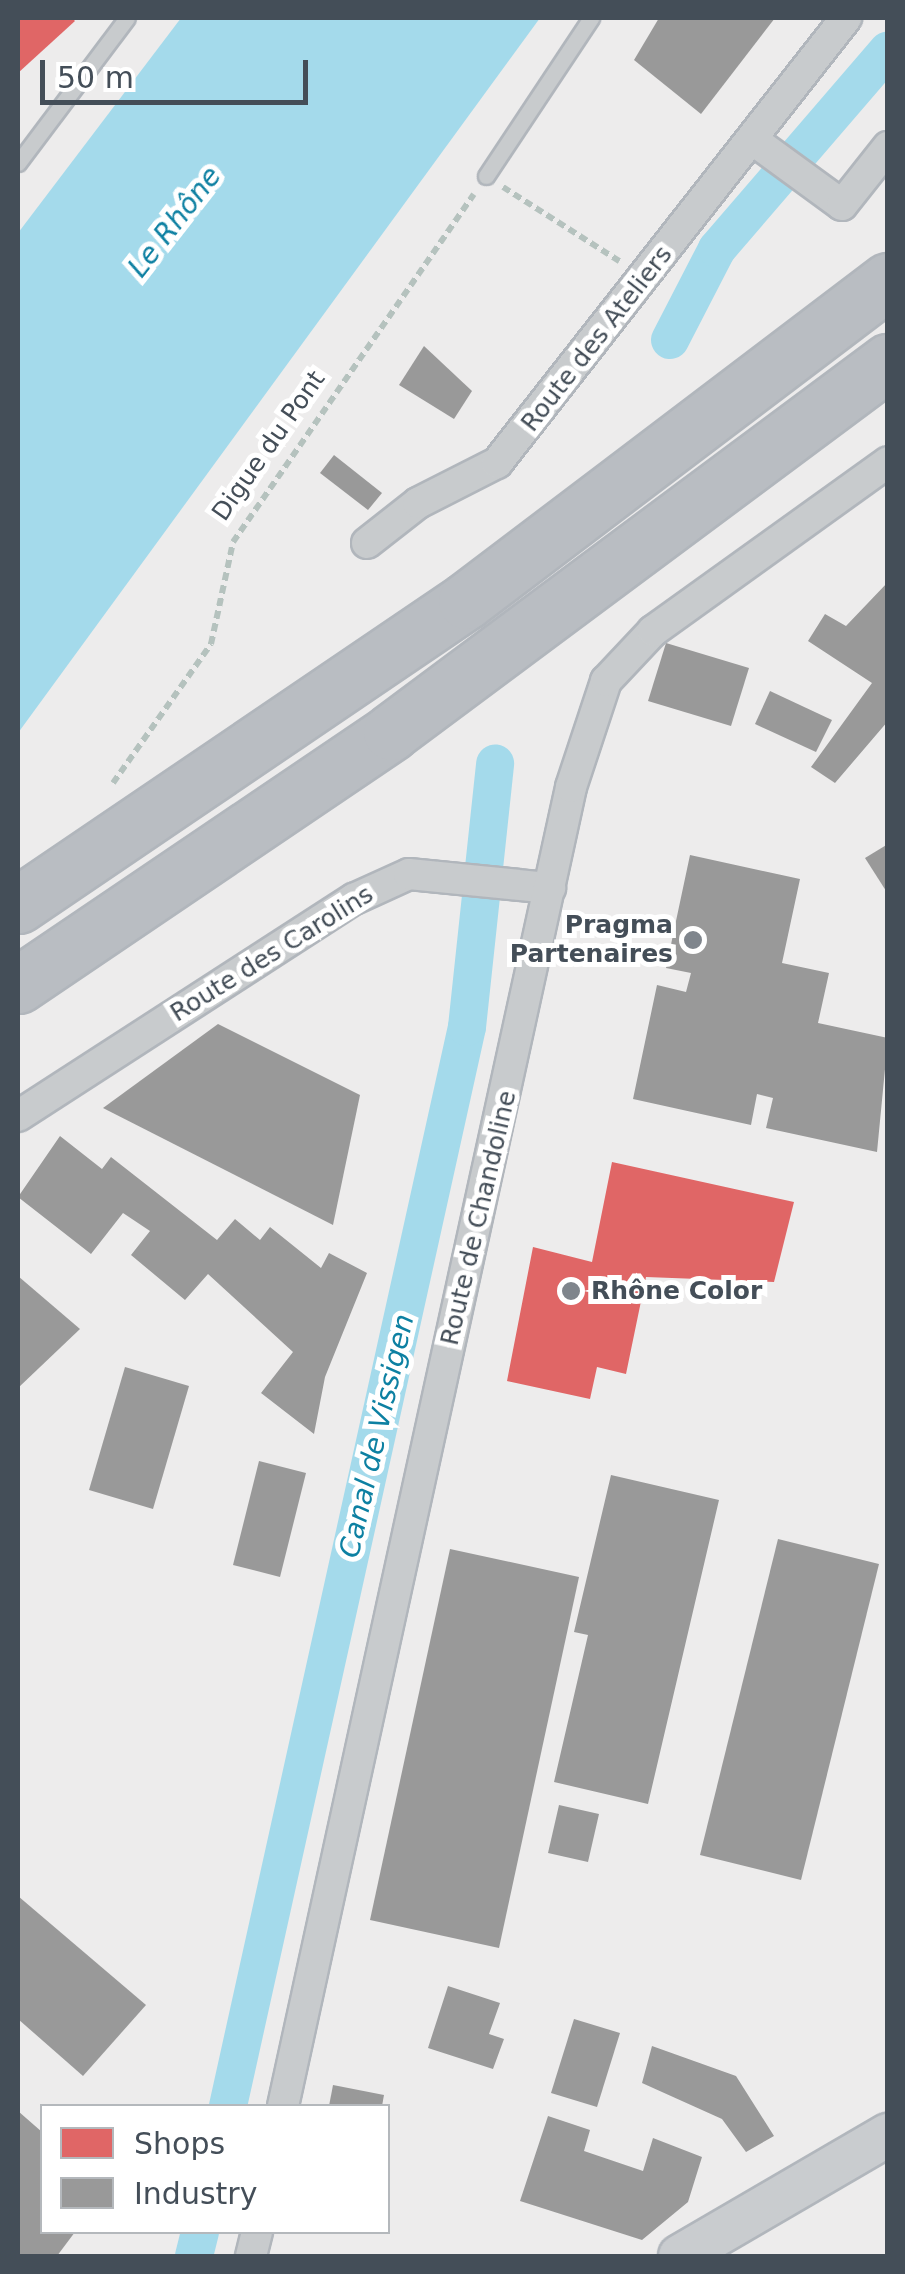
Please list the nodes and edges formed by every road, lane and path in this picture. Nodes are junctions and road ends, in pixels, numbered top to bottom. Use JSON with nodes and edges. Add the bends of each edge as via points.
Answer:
{"nodes":[{"id":1,"x":127,"y":18,"type":"edge"},
{"id":2,"x":591,"y":18,"type":"edge"},
{"id":3,"x":846,"y":18,"type":"edge"},
{"id":4,"x":888,"y":147,"type":"edge"},
{"id":5,"x":765,"y":149,"type":"junction"},
{"id":6,"x":18,"y":163,"type":"edge"},
{"id":7,"x":486,"y":176,"type":"junction"},
{"id":8,"x":644,"y":278,"type":"junction"},
{"id":9,"x":888,"y":281,"type":"edge"},
{"id":10,"x":888,"y":362,"type":"edge"},
{"id":11,"x":888,"y":462,"type":"edge"},
{"id":12,"x":367,"y":543,"type":"dead end"},
{"id":13,"x":106,"y":794,"type":"dead end"},
{"id":14,"x":550,"y":888,"type":"junction"},
{"id":15,"x":36,"y":893,"type":"edge"},
{"id":16,"x":36,"y":973,"type":"edge"},
{"id":17,"x":18,"y":1116,"type":"edge"},
{"id":18,"x":282,"y":2104,"type":"edge"},
{"id":19,"x":888,"y":2135,"type":"edge"},
{"id":20,"x":680,"y":2256,"type":"edge"}],
"edges":[{"from":1,"to":6,"type":"lane"},
{"from":2,"to":7,"type":"lane"},
{"from":3,"to":5,"type":"street","name":"Route des Ateliers"},
{"from":4,"to":5,"type":"street","via":[[842,205]]},
{"from":5,"to":8,"type":"street","name":"Route des Ateliers"},
{"from":7,"to":8,"type":"path"},
{"from":7,"to":13,"type":"path","name":"Digue du Pont","via":[[233,542],[210,644]]},
{"from":8,"to":12,"type":"street","name":"Route des Ateliers","via":[[496,463],[418,503]]},
{"from":9,"to":15,"type":"highway","via":[[466,601]]},
{"from":10,"to":16,"type":"highway","via":[[478,669]]},
{"from":11,"to":14,"type":"street","name":"Route de Chandoline","via":[[653,630],[606,681]]},
{"from":14,"to":17,"type":"street","name":"Route des Carolins","via":[[409,874],[354,899]]},
{"from":14,"to":18,"type":"street","name":"Route de Chandoline"},
{"from":19,"to":20,"type":"street"}]}
